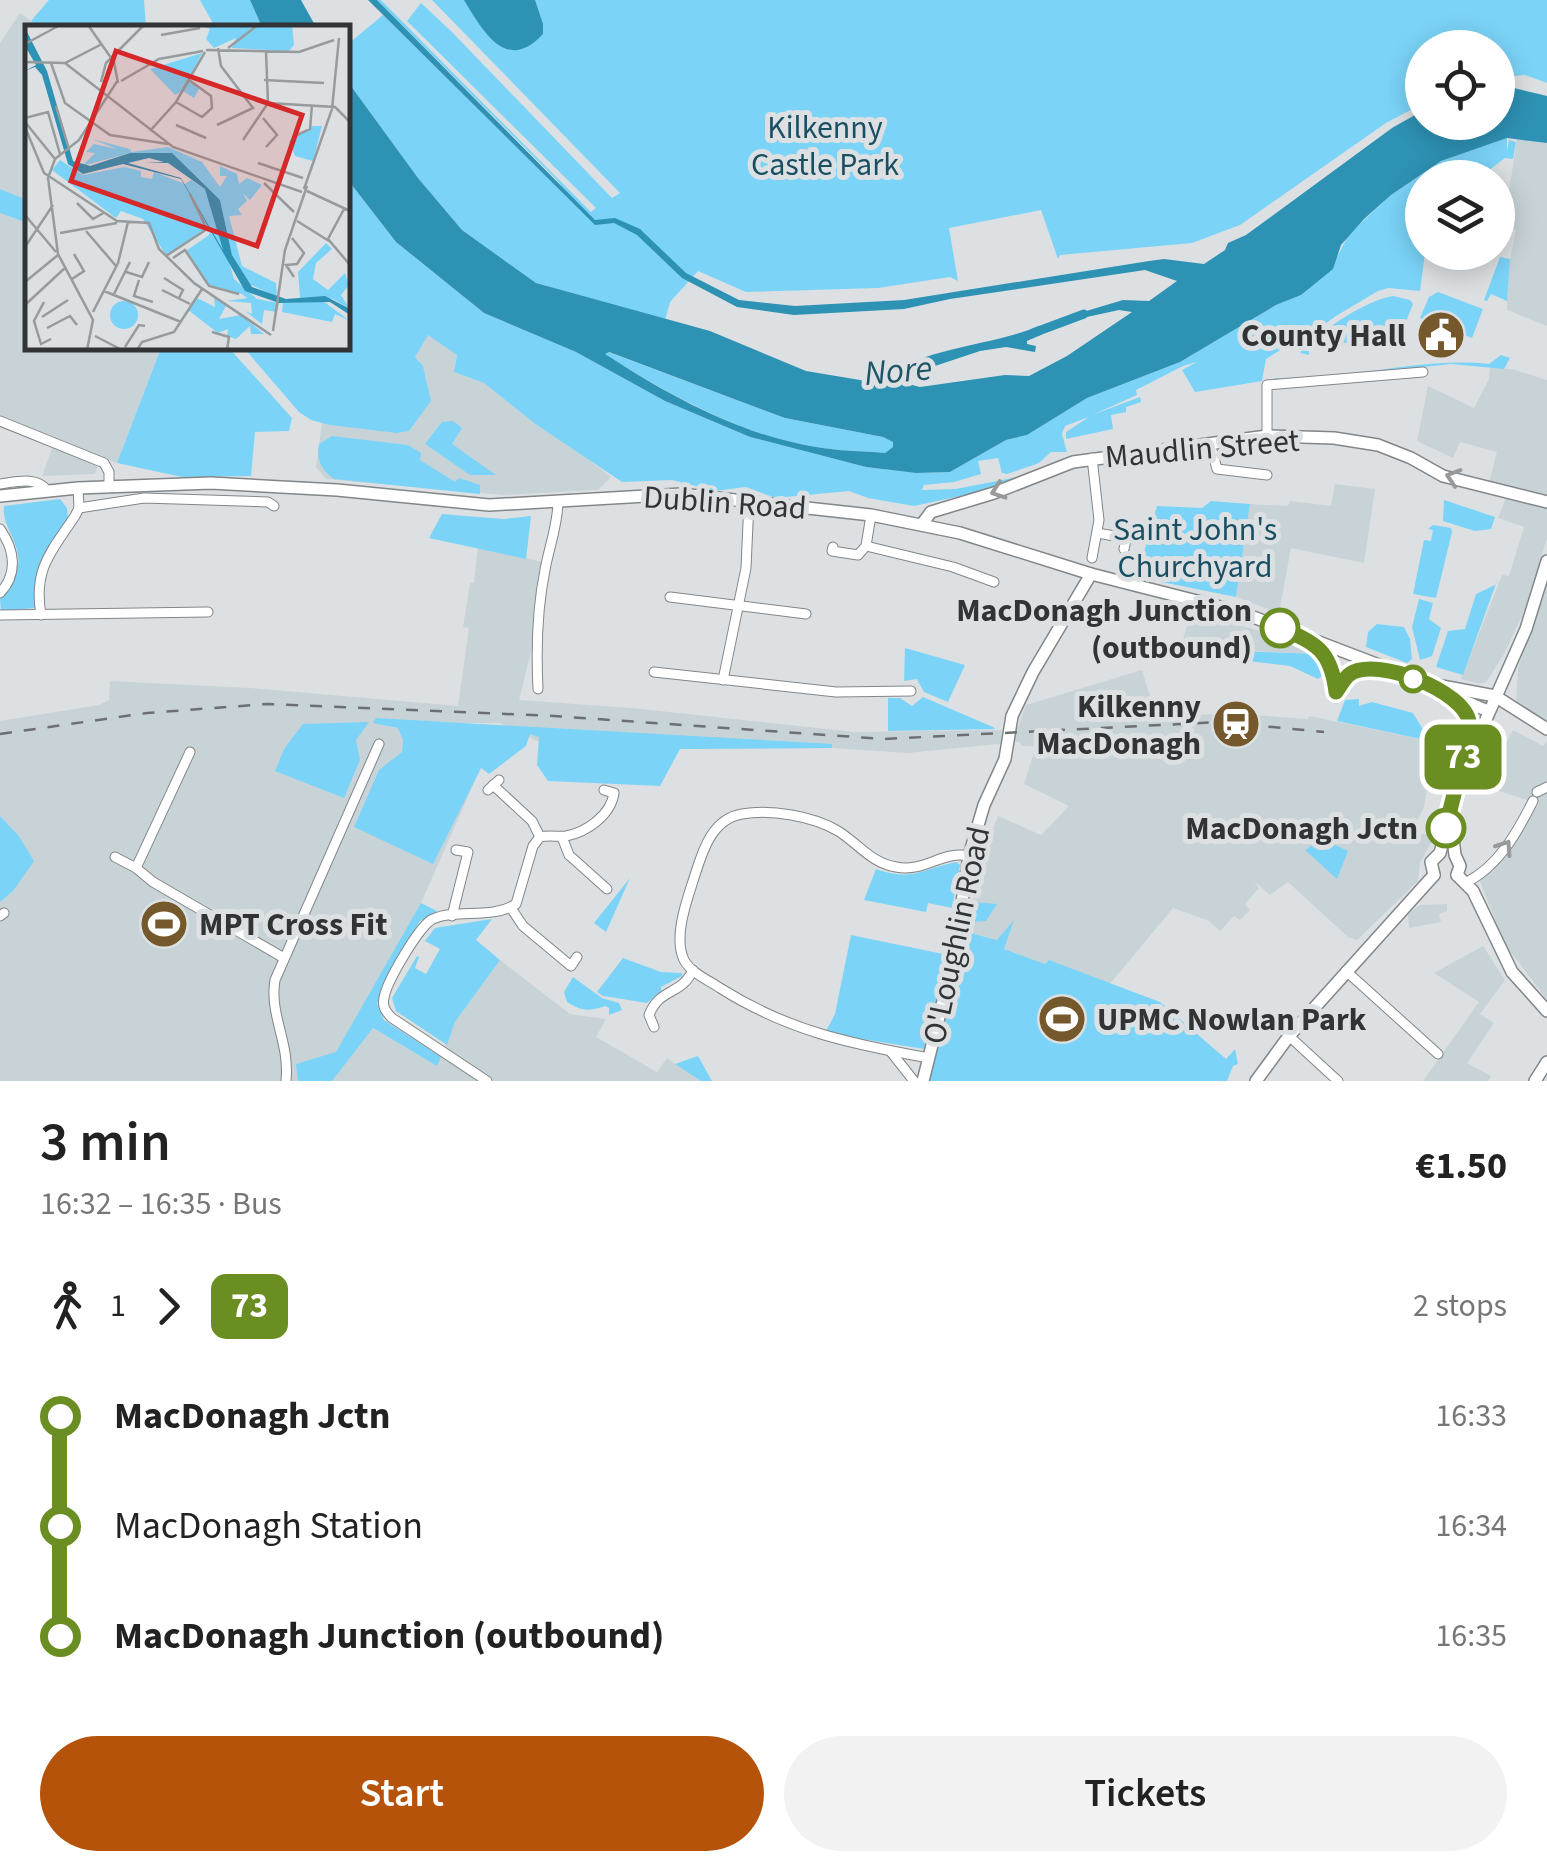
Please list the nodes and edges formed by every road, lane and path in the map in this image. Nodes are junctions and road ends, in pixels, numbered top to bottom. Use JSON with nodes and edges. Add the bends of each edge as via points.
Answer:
{"nodes":[{"id":1,"x":1424,"y":372,"type":"dead end"},
{"id":2,"x":0,"y":421,"type":"edge"},
{"id":3,"x":1267,"y":436,"type":"junction"},
{"id":4,"x":1210,"y":443,"type":"junction"},
{"id":5,"x":1092,"y":458,"type":"junction"},
{"id":6,"x":1267,"y":475,"type":"dead end"},
{"id":7,"x":0,"y":484,"type":"edge"},
{"id":8,"x":109,"y":486,"type":"junction"},
{"id":9,"x":78,"y":488,"type":"junction"},
{"id":10,"x":47,"y":490,"type":"junction"},
{"id":11,"x":0,"y":496,"type":"edge"},
{"id":12,"x":558,"y":500,"type":"junction"},
{"id":13,"x":749,"y":501,"type":"junction"},
{"id":14,"x":1547,"y":502,"type":"edge"},
{"id":15,"x":274,"y":506,"type":"dead end"},
{"id":16,"x":79,"y":508,"type":"junction"},
{"id":17,"x":871,"y":515,"type":"junction"},
{"id":18,"x":922,"y":524,"type":"junction"},
{"id":19,"x":0,"y":529,"type":"edge"},
{"id":20,"x":1097,"y":533,"type":"junction"},
{"id":21,"x":1126,"y":539,"type":"dead end"},
{"id":22,"x":866,"y":546,"type":"junction"},
{"id":23,"x":832,"y":547,"type":"dead end"},
{"id":24,"x":1092,"y":558,"type":"dead end"},
{"id":25,"x":1547,"y":560,"type":"edge"},
{"id":26,"x":1091,"y":574,"type":"junction"},
{"id":27,"x":994,"y":582,"type":"dead end"},
{"id":28,"x":0,"y":594,"type":"edge"},
{"id":29,"x":670,"y":596,"type":"dead end"},
{"id":30,"x":738,"y":607,"type":"junction"},
{"id":31,"x":208,"y":612,"type":"dead end"},
{"id":32,"x":806,"y":614,"type":"dead end"},
{"id":33,"x":41,"y":615,"type":"junction"},
{"id":34,"x":0,"y":616,"type":"edge"},
{"id":35,"x":654,"y":672,"type":"dead end"},
{"id":36,"x":722,"y":680,"type":"junction"},
{"id":37,"x":1426,"y":683,"type":"junction"},
{"id":38,"x":538,"y":688,"type":"dead end"},
{"id":39,"x":911,"y":691,"type":"dead end"},
{"id":40,"x":1495,"y":696,"type":"junction"},
{"id":41,"x":1456,"y":700,"type":"junction"},
{"id":42,"x":1488,"y":711,"type":"junction"},
{"id":43,"x":1547,"y":729,"type":"edge"},
{"id":44,"x":379,"y":744,"type":"dead end"},
{"id":45,"x":190,"y":752,"type":"dead end"},
{"id":46,"x":1461,"y":776,"type":"junction"},
{"id":47,"x":493,"y":785,"type":"dead end"},
{"id":48,"x":604,"y":790,"type":"dead end"},
{"id":49,"x":1539,"y":793,"type":"edge"},
{"id":50,"x":1451,"y":804,"type":"junction"},
{"id":51,"x":540,"y":836,"type":"junction"},
{"id":52,"x":562,"y":837,"type":"junction"},
{"id":53,"x":456,"y":850,"type":"dead end"},
{"id":54,"x":1440,"y":852,"type":"junction"},
{"id":55,"x":1454,"y":855,"type":"junction"},
{"id":56,"x":969,"y":856,"type":"junction"},
{"id":57,"x":114,"y":857,"type":"dead end"},
{"id":58,"x":136,"y":868,"type":"junction"},
{"id":59,"x":1434,"y":875,"type":"junction"},
{"id":60,"x":1461,"y":879,"type":"junction"},
{"id":61,"x":607,"y":889,"type":"dead end"},
{"id":62,"x":511,"y":908,"type":"junction"},
{"id":63,"x":452,"y":916,"type":"junction"},
{"id":64,"x":284,"y":958,"type":"junction"},
{"id":65,"x":577,"y":958,"type":"dead end"},
{"id":66,"x":692,"y":970,"type":"junction"},
{"id":67,"x":1346,"y":971,"type":"junction"},
{"id":68,"x":1547,"y":1011,"type":"edge"},
{"id":69,"x":649,"y":1015,"type":"junction"},
{"id":70,"x":638,"y":1019,"type":"dead end"},
{"id":71,"x":654,"y":1027,"type":"dead end"},
{"id":72,"x":1289,"y":1036,"type":"junction"},
{"id":73,"x":890,"y":1051,"type":"junction"},
{"id":74,"x":1438,"y":1054,"type":"dead end"},
{"id":75,"x":929,"y":1058,"type":"junction"},
{"id":76,"x":1547,"y":1062,"type":"edge"},
{"id":77,"x":286,"y":1081,"type":"edge"},
{"id":78,"x":487,"y":1081,"type":"edge"},
{"id":79,"x":914,"y":1081,"type":"edge"},
{"id":80,"x":923,"y":1081,"type":"edge"},
{"id":81,"x":1256,"y":1081,"type":"edge"},
{"id":82,"x":1338,"y":1081,"type":"edge"},
{"id":83,"x":1535,"y":1081,"type":"edge"}],
"edges":[{"from":1,"to":3,"type":"street","via":[[1268,386]]},
{"from":2,"to":8,"type":"street","via":[[104,464]]},
{"from":3,"to":4,"type":"main road","name":"Maudlin Street"},
{"from":14,"to":3,"type":"main road","name":"Maudlin Street","one_way":true,"via":[[1443,476],[1378,445]]},
{"from":4,"to":5,"type":"main road","name":"Maudlin Street"},
{"from":4,"to":6,"type":"street","via":[[1217,469]]},
{"from":5,"to":18,"type":"main road","name":"Maudlin Street","one_way":true,"via":[[931,512]]},
{"from":5,"to":20,"type":"street"},
{"from":7,"to":10,"type":"street","via":[[34,481]]},
{"from":8,"to":9,"type":"main road","name":"Dublin Road"},
{"from":8,"to":12,"type":"main road","name":"Dublin Road","via":[[210,483],[488,505]]},
{"from":9,"to":10,"type":"main road","name":"Dublin Road"},
{"from":9,"to":16,"type":"street"},
{"from":10,"to":11,"type":"main road","name":"Dublin Road"},
{"from":12,"to":13,"type":"main road","name":"Dublin Road","via":[[668,494]]},
{"from":12,"to":38,"type":"street","via":[[536,644]]},
{"from":13,"to":17,"type":"main road","name":"Dublin Road"},
{"from":13,"to":30,"type":"street"},
{"from":15,"to":16,"type":"street","via":[[144,498]]},
{"from":16,"to":33,"type":"street","via":[[41,570]]},
{"from":17,"to":18,"type":"main road","name":"Dublin Road"},
{"from":17,"to":22,"type":"street"},
{"from":18,"to":26,"type":"main road","name":"Dublin Road"},
{"from":19,"to":28,"type":"street","via":[[13,559]]},
{"from":20,"to":21,"type":"street"},
{"from":20,"to":24,"type":"street"},
{"from":22,"to":23,"type":"street","via":[[858,555]]},
{"from":22,"to":27,"type":"street"},
{"from":25,"to":40,"type":"main road","via":[[1526,629]]},
{"from":26,"to":37,"type":"main road","name":"Dublin Road","via":[[1240,612]]},
{"from":26,"to":56,"type":"main road","name":"O'Loughlin Road","via":[[1012,716],[1005,759]]},
{"from":29,"to":30,"type":"street"},
{"from":30,"to":32,"type":"street"},
{"from":30,"to":36,"type":"street"},
{"from":31,"to":33,"type":"street"},
{"from":33,"to":34,"type":"street"},
{"from":35,"to":36,"type":"street"},
{"from":36,"to":39,"type":"street","via":[[836,692]]},
{"from":37,"to":40,"type":"main road","name":"Dublin Road"},
{"from":37,"to":41,"type":"main road","name":"Dublin Road"},
{"from":40,"to":42,"type":"main road"},
{"from":40,"to":43,"type":"main road"},
{"from":41,"to":42,"type":"main road","name":"Dublin Road"},
{"from":41,"to":46,"type":"main road","via":[[1470,727]]},
{"from":42,"to":46,"type":"main road"},
{"from":44,"to":64,"type":"street"},
{"from":45,"to":58,"type":"street"},
{"from":46,"to":50,"type":"main road"},
{"from":47,"to":51,"type":"street"},
{"from":48,"to":52,"type":"street","via":[[614,792],[602,816]]},
{"from":60,"to":49,"type":"street","one_way":true,"via":[[1487,870]]},
{"from":50,"to":54,"type":"main road"},
{"from":50,"to":55,"type":"main road"},
{"from":51,"to":52,"type":"street"},
{"from":51,"to":62,"type":"street"},
{"from":52,"to":61,"type":"street","via":[[569,855]]},
{"from":53,"to":63,"type":"street","via":[[468,852]]},
{"from":54,"to":55,"type":"main road"},
{"from":54,"to":59,"type":"main road","via":[[1431,862]]},
{"from":55,"to":60,"type":"main road"},
{"from":56,"to":66,"type":"street","via":[[952,854],[902,869],[808,818],[729,819],[703,848],[686,905],[681,949]]},
{"from":56,"to":75,"type":"main road","name":"O'Loughlin Road","via":[[954,962]]},
{"from":57,"to":58,"type":"street"},
{"from":58,"to":64,"type":"street"},
{"from":59,"to":60,"type":"main road"},
{"from":59,"to":67,"type":"main road"},
{"from":60,"to":68,"type":"main road","via":[[1512,972]]},
{"from":62,"to":63,"type":"street"},
{"from":62,"to":65,"type":"street","via":[[571,966]]},
{"from":63,"to":78,"type":"street","via":[[423,926],[384,994],[386,1012]]},
{"from":64,"to":77,"type":"street","via":[[272,996],[286,1046]]},
{"from":66,"to":69,"type":"street","via":[[682,988],[660,996]]},
{"from":66,"to":73,"type":"street","via":[[798,1028]]},
{"from":67,"to":72,"type":"main road"},
{"from":67,"to":74,"type":"street"},
{"from":69,"to":70,"type":"street"},
{"from":69,"to":71,"type":"street"},
{"from":72,"to":81,"type":"main road"},
{"from":72,"to":82,"type":"street"},
{"from":73,"to":75,"type":"street"},
{"from":73,"to":79,"type":"street"},
{"from":75,"to":80,"type":"main road","name":"O'Loughlin Road"},
{"from":76,"to":83,"type":"main road"}]}
